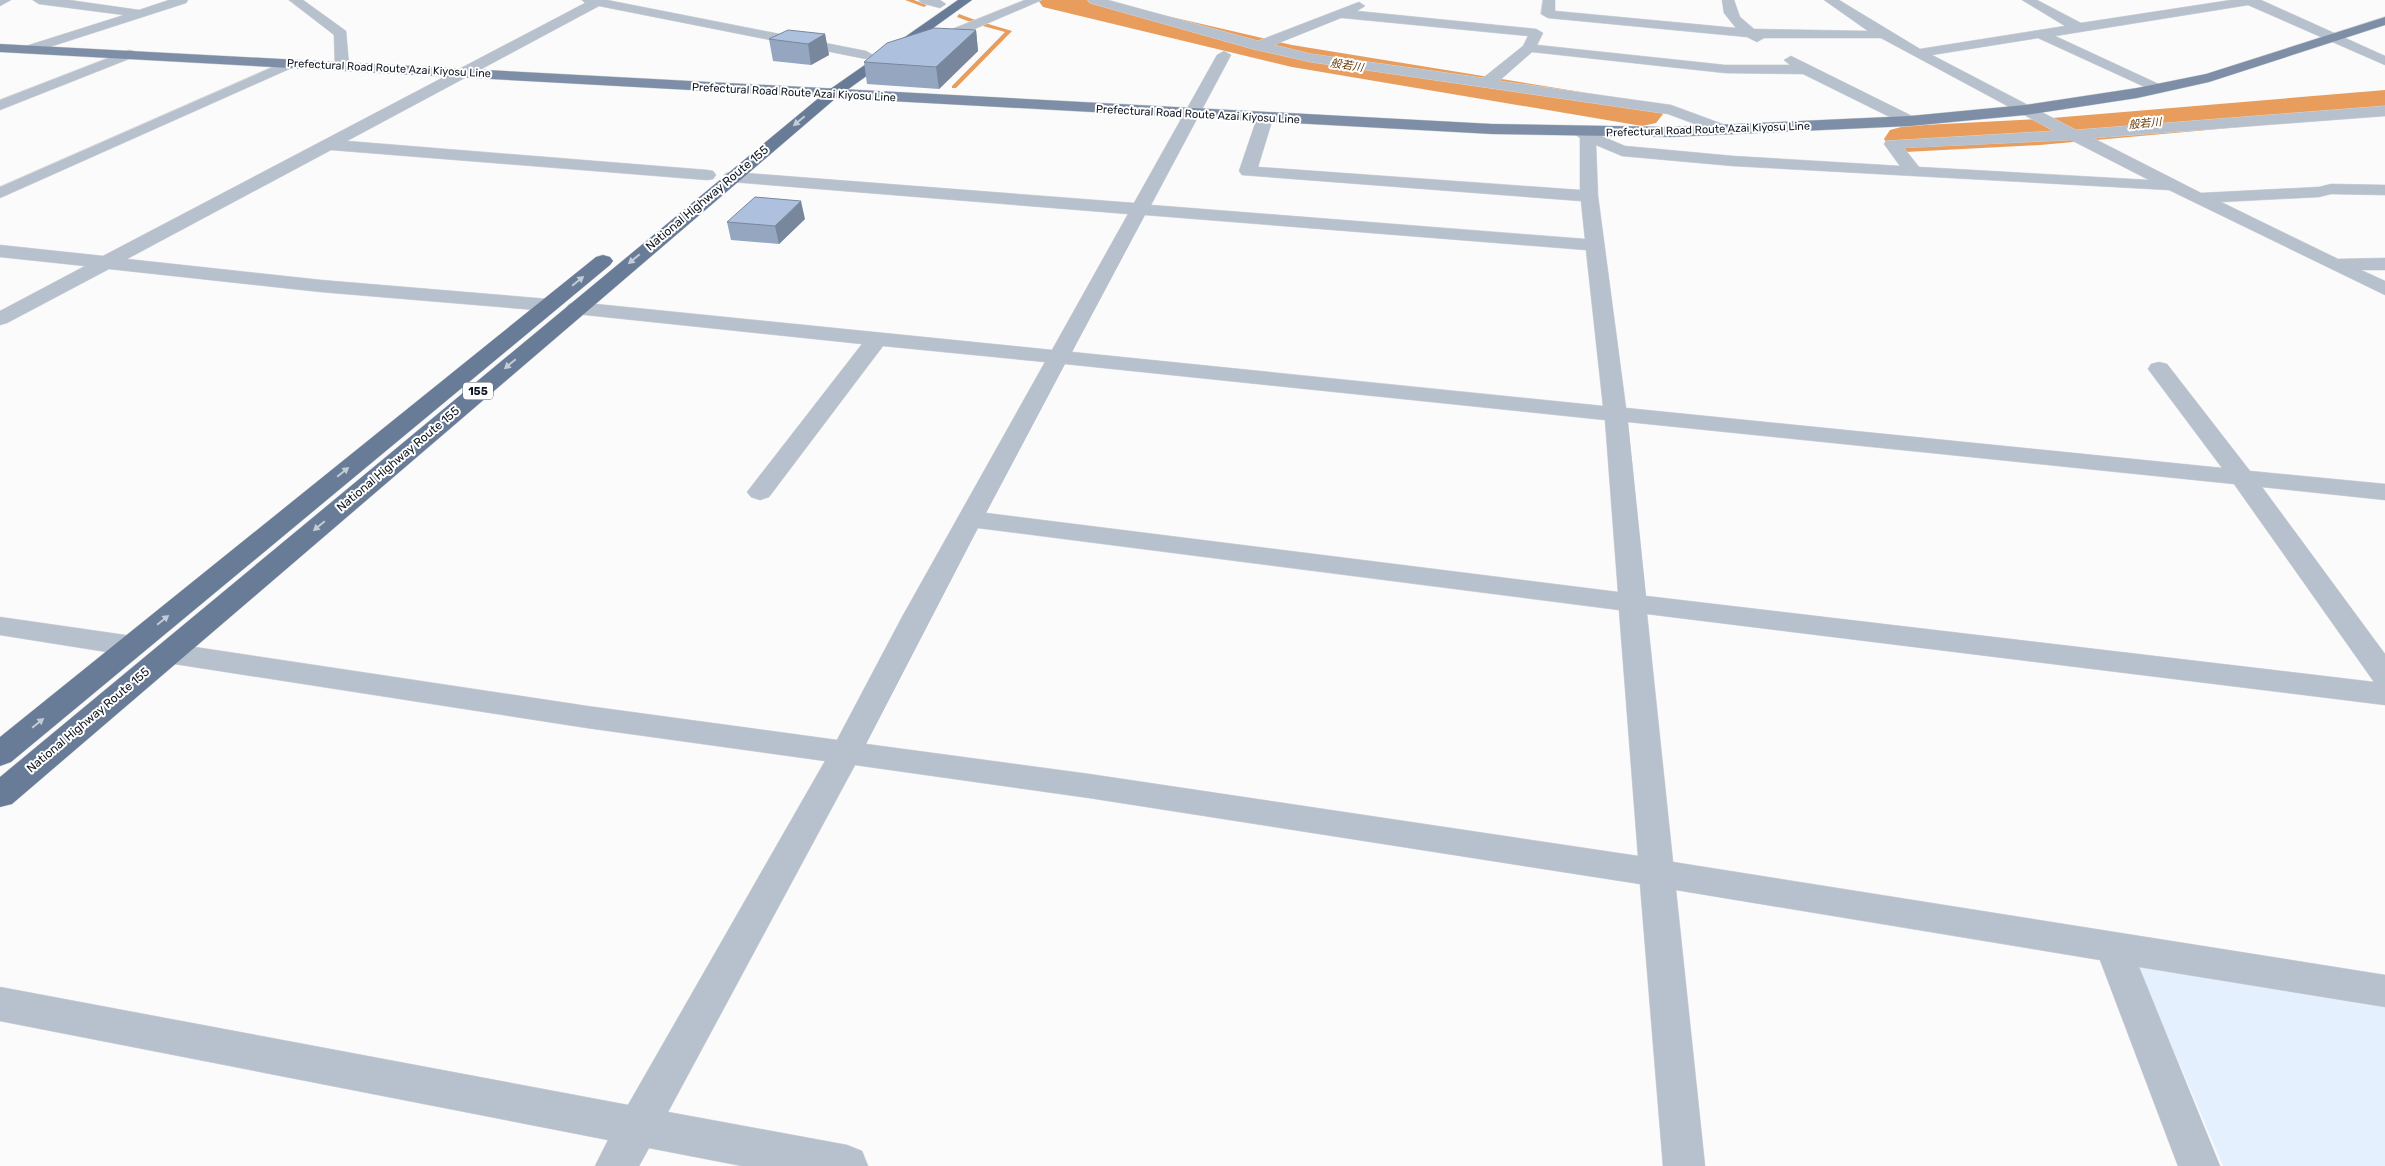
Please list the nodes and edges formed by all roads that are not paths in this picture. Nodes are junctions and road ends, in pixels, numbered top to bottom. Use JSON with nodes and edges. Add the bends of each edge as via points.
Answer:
{"nodes":[{"id":1,"x":5,"y":0,"type":"edge"},
{"id":2,"x":39,"y":0,"type":"edge"},
{"id":3,"x":182,"y":0,"type":"edge"},
{"id":4,"x":295,"y":0,"type":"edge"},
{"id":5,"x":966,"y":0,"type":"edge"},
{"id":6,"x":1036,"y":0,"type":"edge"},
{"id":7,"x":1094,"y":0,"type":"edge"},
{"id":8,"x":1373,"y":0,"type":"edge"},
{"id":9,"x":1728,"y":0,"type":"edge"},
{"id":10,"x":1830,"y":0,"type":"edge"},
{"id":11,"x":2028,"y":0,"type":"edge"},
{"id":12,"x":2250,"y":0,"type":"edge"},
{"id":13,"x":596,"y":1,"type":"edge"},
{"id":14,"x":937,"y":1,"type":"edge"},
{"id":15,"x":0,"y":2,"type":"edge"},
{"id":16,"x":1548,"y":7,"type":"edge"},
{"id":17,"x":144,"y":13,"type":"junction"},
{"id":18,"x":1343,"y":14,"type":"junction"},
{"id":19,"x":2385,"y":21,"type":"edge"},
{"id":20,"x":2079,"y":28,"type":"junction"},
{"id":21,"x":1536,"y":33,"type":"junction"},
{"id":22,"x":1749,"y":33,"type":"junction"},
{"id":23,"x":1886,"y":34,"type":"junction"},
{"id":24,"x":2040,"y":34,"type":"junction"},
{"id":25,"x":2330,"y":38,"type":"junction"},
{"id":26,"x":1258,"y":46,"type":"junction"},
{"id":27,"x":0,"y":48,"type":"edge"},
{"id":28,"x":1529,"y":48,"type":"junction"},
{"id":29,"x":30,"y":49,"type":"junction"},
{"id":30,"x":1919,"y":53,"type":"junction"},
{"id":31,"x":129,"y":54,"type":"junction"},
{"id":32,"x":1224,"y":55,"type":"dead end"},
{"id":33,"x":876,"y":56,"type":"junction"},
{"id":34,"x":2385,"y":62,"type":"edge"},
{"id":35,"x":291,"y":63,"type":"junction"},
{"id":36,"x":342,"y":66,"type":"junction"},
{"id":37,"x":1806,"y":70,"type":"junction"},
{"id":38,"x":468,"y":72,"type":"junction"},
{"id":39,"x":1487,"y":83,"type":"junction"},
{"id":40,"x":2158,"y":89,"type":"junction"},
{"id":41,"x":809,"y":94,"type":"junction"},
{"id":42,"x":831,"y":95,"type":"junction"},
{"id":43,"x":0,"y":105,"type":"edge"},
{"id":44,"x":2026,"y":110,"type":"junction"},
{"id":45,"x":2385,"y":111,"type":"edge"},
{"id":46,"x":1190,"y":114,"type":"junction"},
{"id":47,"x":1265,"y":118,"type":"junction"},
{"id":48,"x":1910,"y":121,"type":"junction"},
{"id":49,"x":1722,"y":130,"type":"junction"},
{"id":50,"x":1584,"y":134,"type":"junction"},
{"id":51,"x":2073,"y":135,"type":"junction"},
{"id":52,"x":330,"y":145,"type":"junction"},
{"id":53,"x":1914,"y":172,"type":"junction"},
{"id":54,"x":707,"y":175,"type":"junction"},
{"id":55,"x":732,"y":177,"type":"junction"},
{"id":56,"x":2174,"y":186,"type":"junction"},
{"id":57,"x":2385,"y":190,"type":"edge"},
{"id":58,"x":0,"y":193,"type":"edge"},
{"id":59,"x":1589,"y":196,"type":"junction"},
{"id":60,"x":2198,"y":198,"type":"junction"},
{"id":61,"x":1139,"y":210,"type":"junction"},
{"id":62,"x":1594,"y":245,"type":"junction"},
{"id":63,"x":0,"y":251,"type":"edge"},
{"id":64,"x":108,"y":262,"type":"junction"},
{"id":65,"x":2331,"y":264,"type":"junction"},
{"id":66,"x":2385,"y":264,"type":"edge"},
{"id":67,"x":2385,"y":289,"type":"edge"},
{"id":68,"x":548,"y":306,"type":"junction"},
{"id":69,"x":576,"y":308,"type":"junction"},
{"id":70,"x":0,"y":320,"type":"edge"},
{"id":71,"x":877,"y":339,"type":"junction"},
{"id":72,"x":1058,"y":356,"type":"junction"},
{"id":73,"x":2159,"y":369,"type":"dead end"},
{"id":74,"x":1616,"y":412,"type":"junction"},
{"id":75,"x":2241,"y":476,"type":"junction"},
{"id":76,"x":760,"y":492,"type":"dead end"},
{"id":77,"x":2385,"y":492,"type":"edge"},
{"id":78,"x":969,"y":519,"type":"junction"},
{"id":79,"x":1632,"y":603,"type":"junction"},
{"id":80,"x":0,"y":626,"type":"edge"},
{"id":81,"x":132,"y":646,"type":"junction"},
{"id":82,"x":168,"y":653,"type":"junction"},
{"id":83,"x":2385,"y":676,"type":"edge"},
{"id":84,"x":2385,"y":694,"type":"edge"},
{"id":85,"x":846,"y":752,"type":"junction"},
{"id":86,"x":0,"y":754,"type":"edge"},
{"id":87,"x":0,"y":794,"type":"edge"},
{"id":88,"x":1656,"y":873,"type":"junction"},
{"id":89,"x":2113,"y":947,"type":"junction"},
{"id":90,"x":2385,"y":992,"type":"edge"},
{"id":91,"x":0,"y":1004,"type":"edge"},
{"id":92,"x":638,"y":1125,"type":"junction"},
{"id":93,"x":616,"y":1166,"type":"edge"},
{"id":94,"x":847,"y":1166,"type":"edge"},
{"id":95,"x":1684,"y":1166,"type":"edge"},
{"id":96,"x":2199,"y":1166,"type":"edge"}],
"edges":[{"from":1,"to":15,"type":"street"},
{"from":2,"to":17,"type":"street"},
{"from":3,"to":17,"type":"street"},
{"from":4,"to":36,"type":"street","via":[[340,34]]},
{"from":5,"to":33,"type":"highway","name":"National Highway Route 155","number":"155"},
{"from":6,"to":33,"type":"street","via":[[903,53]]},
{"from":7,"to":26,"type":"street"},
{"from":8,"to":18,"type":"street"},
{"from":9,"to":22,"type":"street","via":[[1735,22]]},
{"from":10,"to":23,"type":"street"},
{"from":11,"to":20,"type":"street"},
{"from":12,"to":20,"type":"street"},
{"from":12,"to":25,"type":"street"},
{"from":13,"to":33,"type":"street"},
{"from":13,"to":38,"type":"street"},
{"from":14,"to":33,"type":"highway","name":"National Highway Route 155","number":"155"},
{"from":16,"to":21,"type":"street"},
{"from":16,"to":22,"type":"street"},
{"from":17,"to":29,"type":"street"},
{"from":18,"to":21,"type":"street"},
{"from":18,"to":26,"type":"street"},
{"from":19,"to":25,"type":"main road","name":"Prefectural Road Route Azai Kiyosu Line"},
{"from":20,"to":24,"type":"street"},
{"from":21,"to":28,"type":"street"},
{"from":22,"to":23,"type":"street"},
{"from":22,"to":37,"type":"street"},
{"from":23,"to":30,"type":"street"},
{"from":24,"to":30,"type":"street"},
{"from":24,"to":40,"type":"street"},
{"from":25,"to":34,"type":"street"},
{"from":25,"to":40,"type":"main road","name":"Prefectural Road Route Azai Kiyosu Line","via":[[2209,78]]},
{"from":26,"to":39,"type":"street","via":[[1356,66]]},
{"from":27,"to":29,"type":"main road","name":"Prefectural Road Route Azai Kiyosu Line"},
{"from":28,"to":37,"type":"street","via":[[1725,69]]},
{"from":28,"to":39,"type":"street"},
{"from":29,"to":31,"type":"main road","name":"Prefectural Road Route Azai Kiyosu Line"},
{"from":30,"to":44,"type":"street"},
{"from":31,"to":35,"type":"main road","name":"Prefectural Road Route Azai Kiyosu Line"},
{"from":31,"to":43,"type":"street"},
{"from":32,"to":46,"type":"street"},
{"from":33,"to":41,"type":"highway","name":"National Highway Route 155","number":"155"},
{"from":33,"to":42,"type":"highway","name":"National Highway Route 155","number":"155"},
{"from":35,"to":36,"type":"main road","name":"Prefectural Road Route Azai Kiyosu Line"},
{"from":35,"to":58,"type":"street"},
{"from":36,"to":38,"type":"main road","name":"Prefectural Road Route Azai Kiyosu Line"},
{"from":37,"to":48,"type":"street"},
{"from":38,"to":41,"type":"main road","name":"Prefectural Road Route Azai Kiyosu Line"},
{"from":38,"to":52,"type":"street"},
{"from":39,"to":49,"type":"street","via":[[1671,110]]},
{"from":40,"to":44,"type":"main road","name":"Prefectural Road Route Azai Kiyosu Line"},
{"from":41,"to":42,"type":"main road","name":"Prefectural Road Route Azai Kiyosu Line"},
{"from":41,"to":54,"type":"highway","name":"National Highway Route 155","number":"155"},
{"from":42,"to":46,"type":"main road","name":"Prefectural Road Route Azai Kiyosu Line"},
{"from":42,"to":55,"type":"highway","name":"National Highway Route 155","number":"155","one_way":true},
{"from":44,"to":48,"type":"main road","name":"Prefectural Road Route Azai Kiyosu Line"},
{"from":44,"to":51,"type":"street"},
{"from":45,"to":51,"type":"street"},
{"from":46,"to":47,"type":"main road","name":"Prefectural Road Route Azai Kiyosu Line"},
{"from":46,"to":61,"type":"street"},
{"from":47,"to":50,"type":"main road","name":"Prefectural Road Route Azai Kiyosu Line"},
{"from":47,"to":59,"type":"street","via":[[1248,171]]},
{"from":48,"to":49,"type":"main road","name":"Prefectural Road Route Azai Kiyosu Line"},
{"from":49,"to":50,"type":"main road","name":"Prefectural Road Route Azai Kiyosu Line"},
{"from":50,"to":53,"type":"street","via":[[1622,151]]},
{"from":50,"to":59,"type":"street"},
{"from":51,"to":53,"type":"street","via":[[1892,144]]},
{"from":51,"to":56,"type":"street"},
{"from":52,"to":54,"type":"street"},
{"from":52,"to":64,"type":"street"},
{"from":53,"to":56,"type":"street"},
{"from":68,"to":54,"type":"highway","name":"National Highway Route 155","number":"155","one_way":true},
{"from":55,"to":61,"type":"street"},
{"from":55,"to":69,"type":"highway","name":"National Highway Route 155","number":"155","one_way":true},
{"from":56,"to":60,"type":"street"},
{"from":57,"to":60,"type":"street","via":[[2331,189]]},
{"from":59,"to":62,"type":"street"},
{"from":60,"to":65,"type":"street"},
{"from":61,"to":62,"type":"street"},
{"from":61,"to":72,"type":"street"},
{"from":62,"to":74,"type":"street"},
{"from":63,"to":64,"type":"street"},
{"from":64,"to":68,"type":"street","via":[[321,286]]},
{"from":64,"to":70,"type":"street"},
{"from":65,"to":66,"type":"street"},
{"from":65,"to":67,"type":"street"},
{"from":81,"to":68,"type":"highway","name":"National Highway Route 155","number":"155","one_way":true},
{"from":69,"to":71,"type":"street"},
{"from":69,"to":82,"type":"highway","name":"National Highway Route 155","number":"155","one_way":true},
{"from":71,"to":72,"type":"street"},
{"from":71,"to":76,"type":"street"},
{"from":72,"to":74,"type":"street"},
{"from":72,"to":78,"type":"street"},
{"from":73,"to":75,"type":"street"},
{"from":74,"to":75,"type":"street"},
{"from":74,"to":79,"type":"street"},
{"from":75,"to":77,"type":"street"},
{"from":75,"to":83,"type":"street"},
{"from":78,"to":79,"type":"street"},
{"from":78,"to":85,"type":"street"},
{"from":79,"to":84,"type":"street"},
{"from":79,"to":88,"type":"street"},
{"from":80,"to":81,"type":"street"},
{"from":86,"to":81,"type":"highway","name":"National Highway Route 155","number":"155","one_way":true},
{"from":82,"to":85,"type":"street","via":[[587,717]]},
{"from":82,"to":87,"type":"highway","name":"National Highway Route 155","number":"155"},
{"from":85,"to":88,"type":"street"},
{"from":85,"to":92,"type":"street"},
{"from":88,"to":89,"type":"street"},
{"from":88,"to":95,"type":"street"},
{"from":89,"to":90,"type":"street"},
{"from":89,"to":96,"type":"street"},
{"from":91,"to":92,"type":"street"},
{"from":92,"to":93,"type":"street"},
{"from":92,"to":94,"type":"street"}]}
